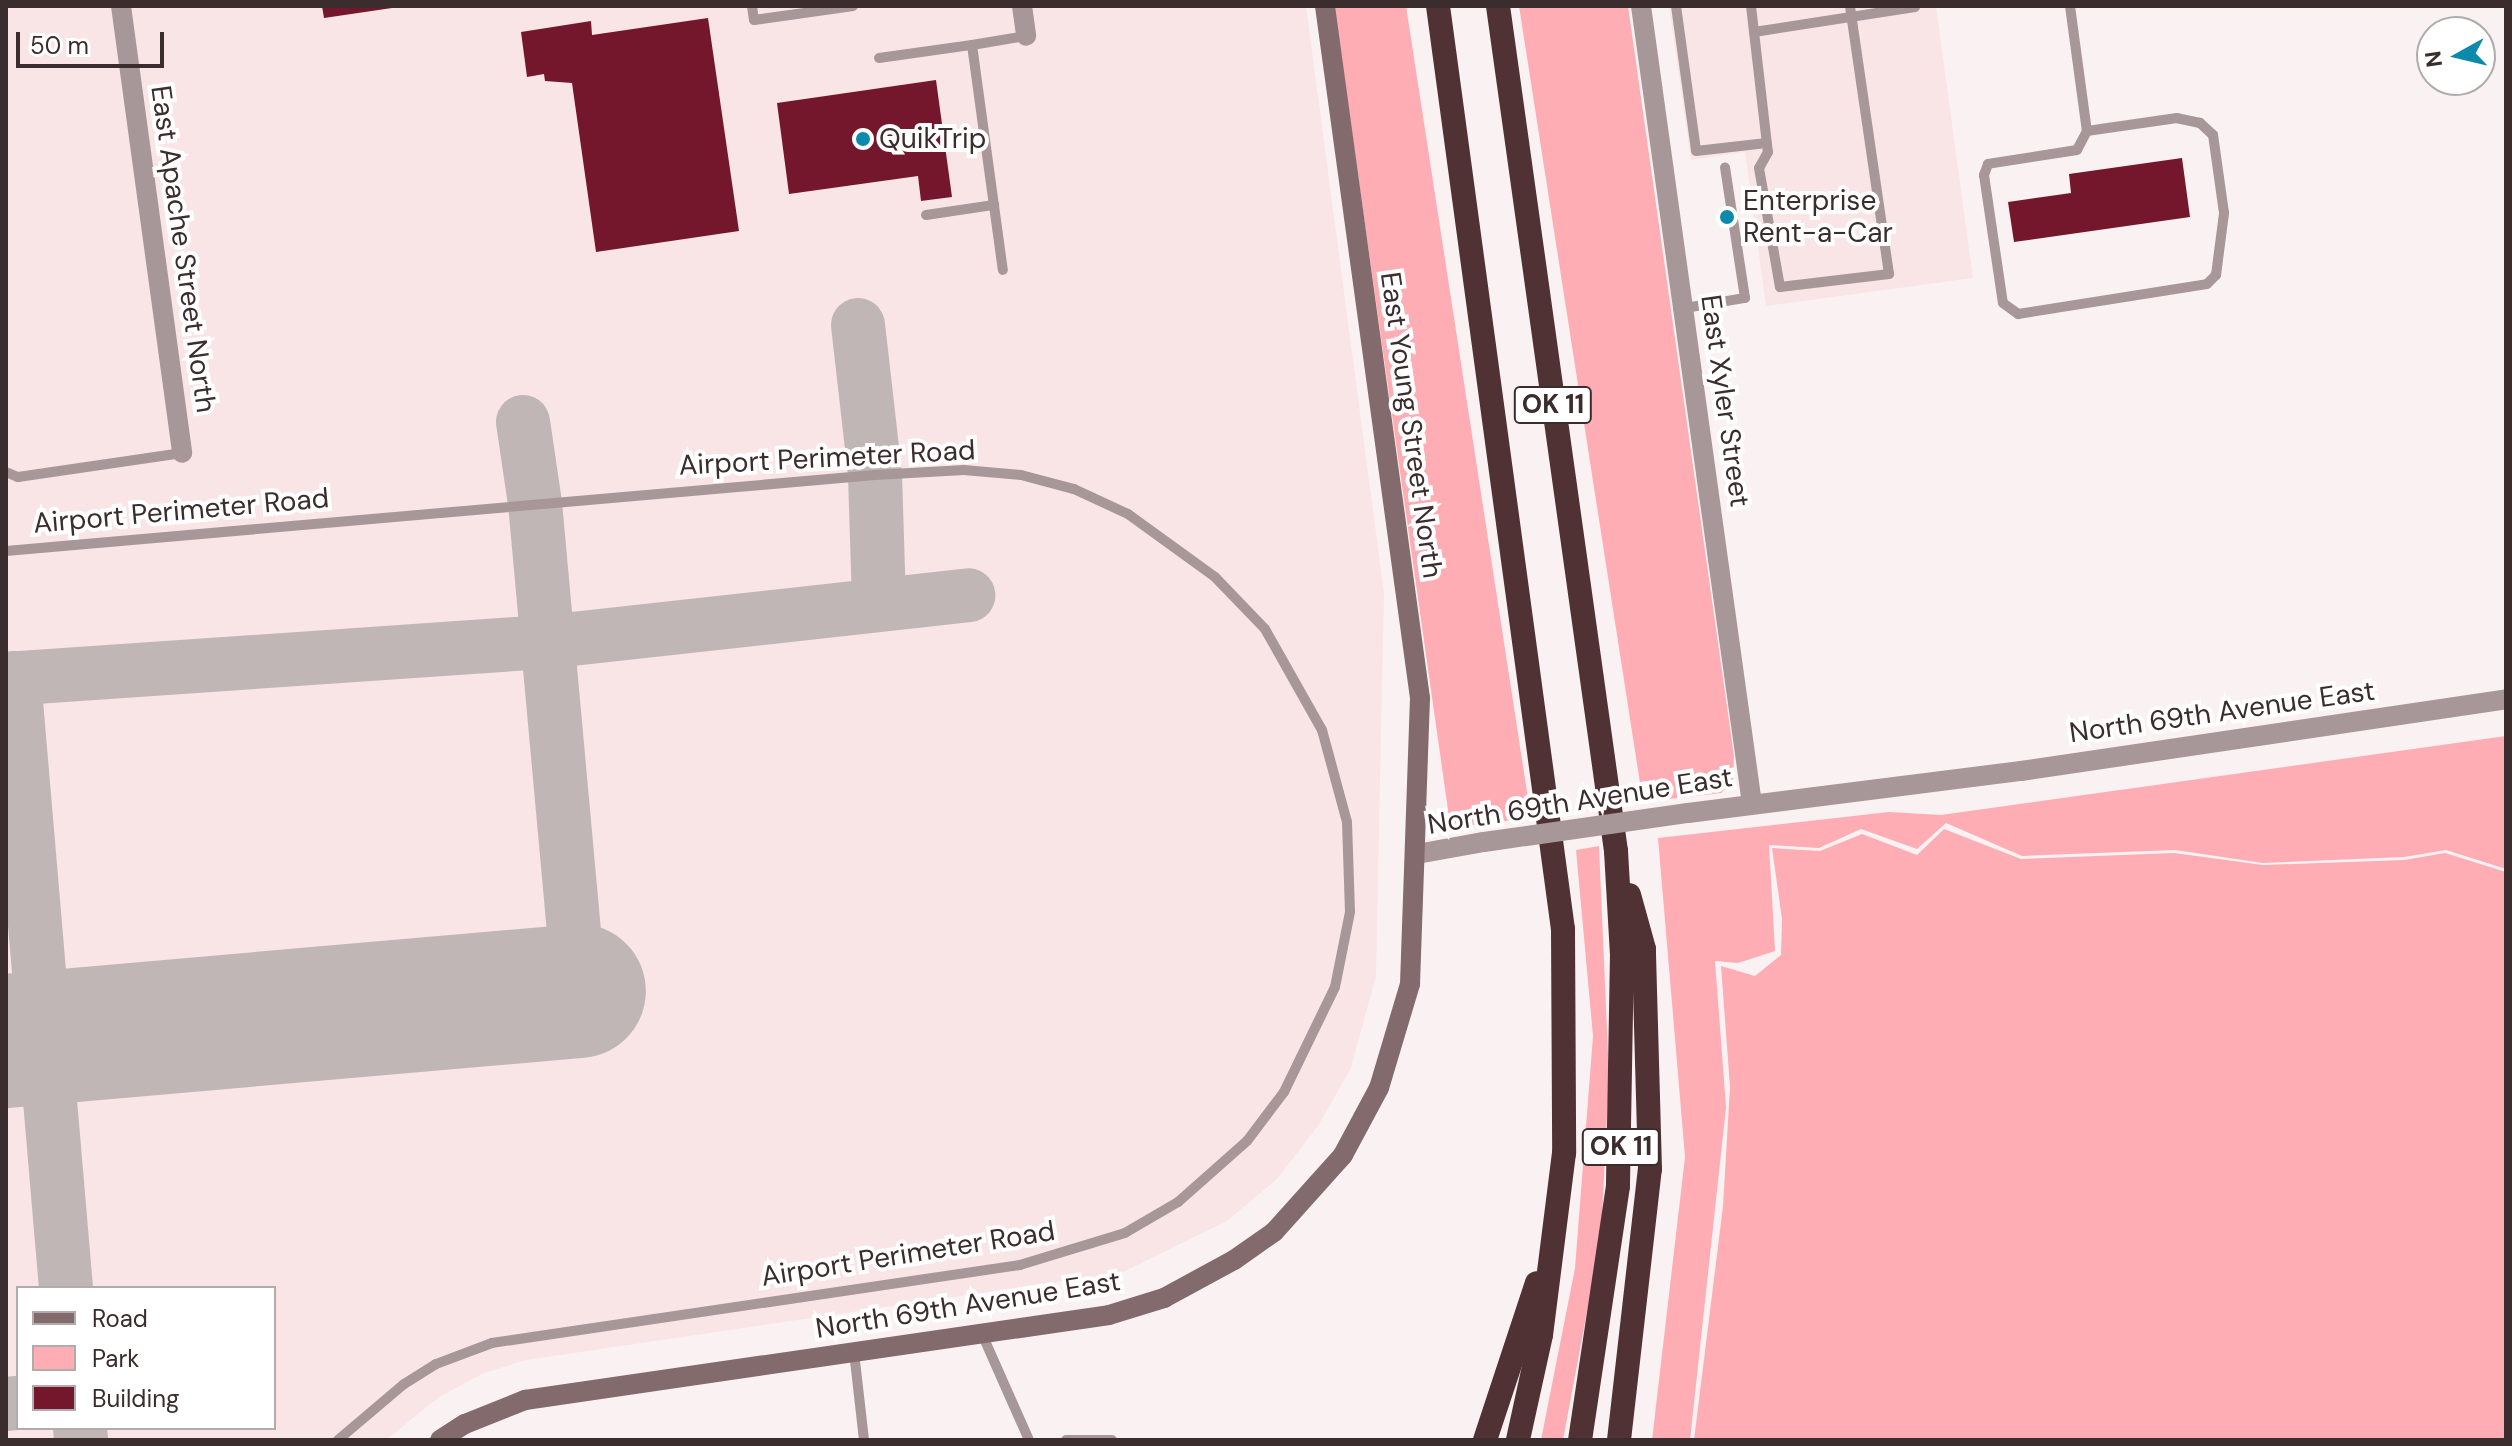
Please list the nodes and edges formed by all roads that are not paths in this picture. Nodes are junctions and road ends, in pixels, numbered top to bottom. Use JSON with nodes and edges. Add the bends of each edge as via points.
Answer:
{"nodes":[{"id":1,"x":121,"y":6,"type":"edge"},
{"id":2,"x":752,"y":6,"type":"edge"},
{"id":3,"x":853,"y":6,"type":"edge"},
{"id":4,"x":1022,"y":6,"type":"edge"},
{"id":5,"x":1325,"y":6,"type":"edge"},
{"id":6,"x":1427,"y":6,"type":"edge"},
{"id":7,"x":1438,"y":6,"type":"edge"},
{"id":8,"x":1498,"y":6,"type":"edge"},
{"id":9,"x":1641,"y":6,"type":"edge"},
{"id":10,"x":1676,"y":6,"type":"edge"},
{"id":11,"x":1751,"y":6,"type":"edge"},
{"id":12,"x":2070,"y":6,"type":"edge"},
{"id":13,"x":1915,"y":7,"type":"edge"},
{"id":14,"x":1851,"y":12,"type":"edge"},
{"id":15,"x":1754,"y":32,"type":"junction"},
{"id":16,"x":1026,"y":36,"type":"joint"},
{"id":17,"x":972,"y":45,"type":"junction"},
{"id":18,"x":879,"y":58,"type":"dead end"},
{"id":19,"x":1455,"y":125,"type":"junction"},
{"id":20,"x":2087,"y":131,"type":"junction"},
{"id":21,"x":1767,"y":143,"type":"junction"},
{"id":22,"x":1725,"y":168,"type":"dead end"},
{"id":23,"x":994,"y":205,"type":"junction"},
{"id":24,"x":926,"y":215,"type":"dead end"},
{"id":25,"x":1003,"y":270,"type":"dead end"},
{"id":26,"x":1685,"y":308,"type":"junction"},
{"id":27,"x":182,"y":453,"type":"joint"},
{"id":28,"x":6,"y":472,"type":"edge"},
{"id":29,"x":6,"y":551,"type":"edge"},
{"id":30,"x":2506,"y":699,"type":"edge"},
{"id":31,"x":1752,"y":804,"type":"junction"},
{"id":32,"x":1616,"y":851,"type":"junction"},
{"id":33,"x":1417,"y":854,"type":"junction"},
{"id":34,"x":1557,"y":1224,"type":"junction"},
{"id":35,"x":982,"y":1334,"type":"junction"},
{"id":36,"x":854,"y":1352,"type":"junction"},
{"id":37,"x":338,"y":1440,"type":"edge"},
{"id":38,"x":440,"y":1440,"type":"edge"},
{"id":39,"x":864,"y":1440,"type":"edge"},
{"id":40,"x":1029,"y":1440,"type":"edge"},
{"id":41,"x":1066,"y":1440,"type":"edge"},
{"id":42,"x":1112,"y":1440,"type":"edge"},
{"id":43,"x":1485,"y":1440,"type":"edge"},
{"id":44,"x":1518,"y":1440,"type":"edge"},
{"id":45,"x":1580,"y":1440,"type":"edge"},
{"id":46,"x":1619,"y":1440,"type":"edge"}],
"edges":[{"from":1,"to":27,"type":"street","name":"East Apache Street North"},
{"from":2,"to":3,"type":"lane","via":[[754,20]]},
{"from":4,"to":16,"type":"street"},
{"from":5,"to":33,"type":"street","name":"East Young Street North","via":[[1420,698]]},
{"from":6,"to":19,"type":"highway"},
{"from":7,"to":19,"type":"highway","number":"OK 11"},
{"from":8,"to":32,"type":"highway","number":"OK 11"},
{"from":9,"to":26,"type":"street","name":"East Xyler Street"},
{"from":10,"to":21,"type":"lane","via":[[1696,151]]},
{"from":11,"to":15,"type":"lane"},
{"from":12,"to":20,"type":"lane"},
{"from":13,"to":14,"type":"lane"},
{"from":14,"to":15,"type":"lane"},
{"from":14,"to":21,"type":"lane","via":[[1889,274],[1780,287],[1759,168]]},
{"from":15,"to":21,"type":"lane"},
{"from":16,"to":17,"type":"lane"},
{"from":17,"to":18,"type":"lane"},
{"from":17,"to":23,"type":"lane"},
{"from":19,"to":34,"type":"highway","number":"OK 11","via":[[1563,929],[1564,1139]]},
{"from":20,"to":20,"type":"lane","via":[[2077,150],[1988,164],[1984,175],[2003,303],[2018,314],[2207,284],[2216,275],[2224,213],[2213,135],[2200,123],[2177,118]]},
{"from":22,"to":26,"type":"lane","via":[[1745,298]]},
{"from":23,"to":24,"type":"lane"},
{"from":23,"to":25,"type":"lane"},
{"from":26,"to":31,"type":"street","name":"East Xyler Street"},
{"from":27,"to":28,"type":"lane","via":[[18,477]]},
{"from":29,"to":37,"type":"lane","name":"Airport Perimeter Road","via":[[875,475],[964,470],[1021,475],[1074,489],[1128,514],[1215,577],[1265,629],[1322,730],[1347,822],[1350,912],[1335,987],[1284,1092],[1247,1141],[1178,1202],[1125,1233],[1020,1265],[492,1343],[436,1364],[404,1384]]},
{"from":30,"to":31,"type":"street","name":"North 69th Avenue East","via":[[2021,771]]},
{"from":31,"to":33,"type":"street","name":"North 69th Avenue East","bridge":true},
{"from":32,"to":45,"type":"highway","number":"OK 11","via":[[1624,1017],[1621,1146],[1612,1254]]},
{"from":32,"to":46,"type":"highway","via":[[1644,949],[1650,1088],[1645,1229]]},
{"from":33,"to":35,"type":"street","name":"North 69th Avenue East","via":[[1410,984],[1398,1036],[1362,1122],[1308,1198],[1234,1260],[1164,1298],[1109,1315]]},
{"from":34,"to":43,"type":"highway"},
{"from":34,"to":44,"type":"highway","number":"OK 11"},
{"from":35,"to":36,"type":"street","name":"North 69th Avenue East"},
{"from":35,"to":40,"type":"lane"},
{"from":36,"to":38,"type":"street","name":"North 69th Avenue East","via":[[525,1400]]},
{"from":36,"to":39,"type":"lane"},
{"from":41,"to":42,"type":"lane"}]}
